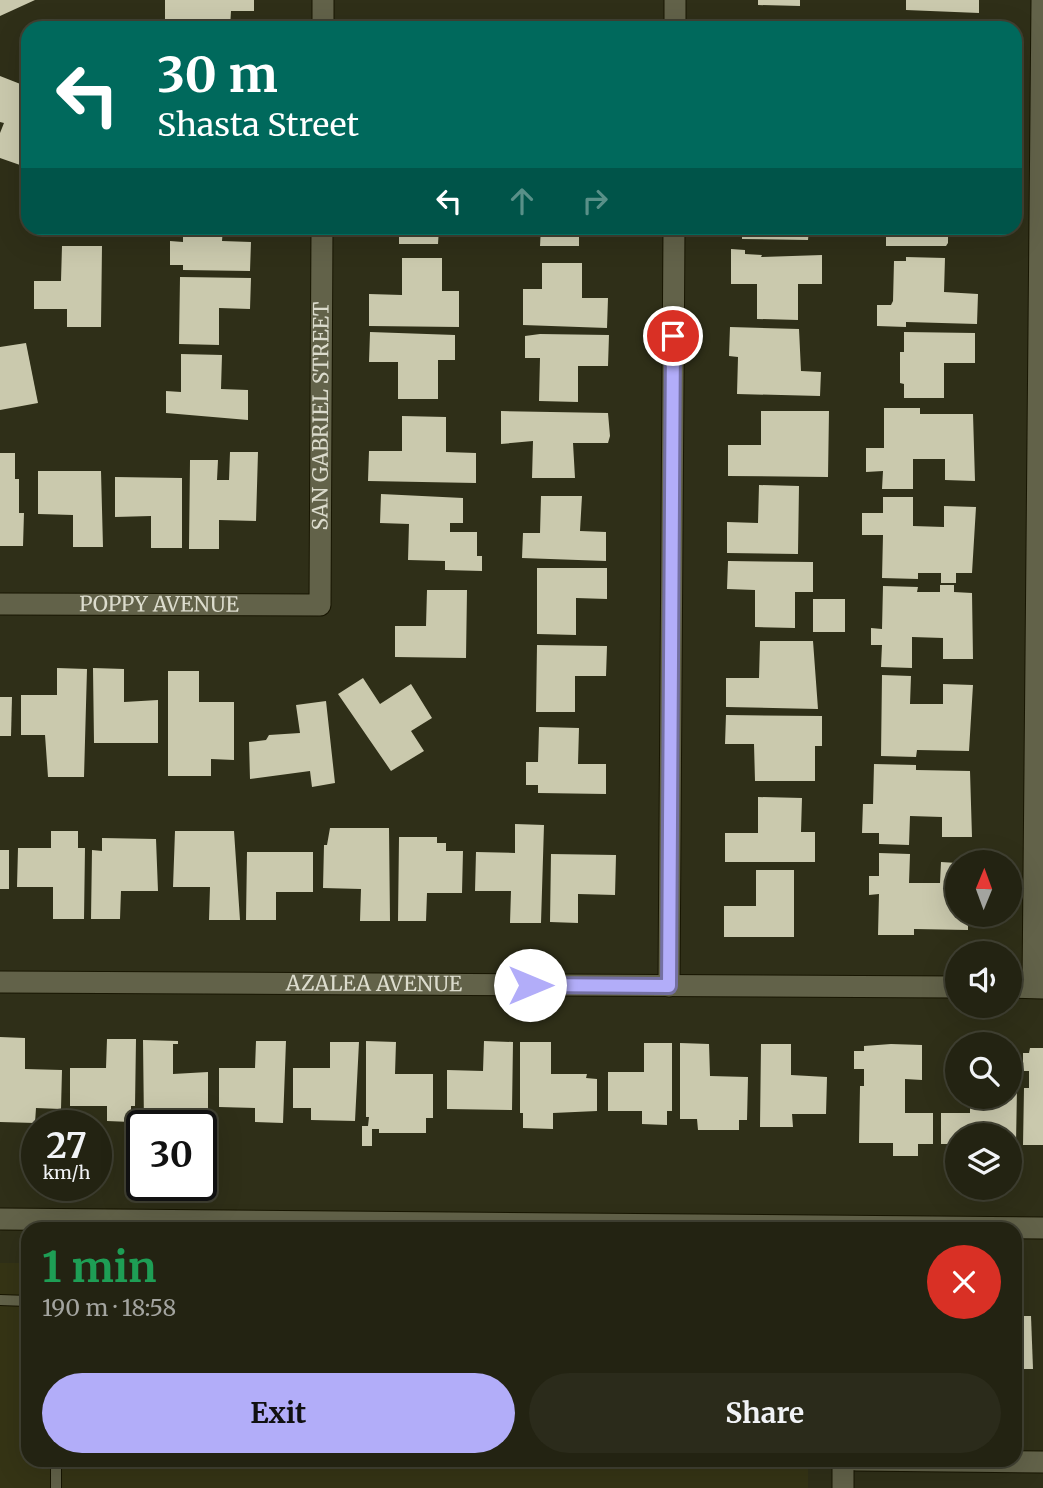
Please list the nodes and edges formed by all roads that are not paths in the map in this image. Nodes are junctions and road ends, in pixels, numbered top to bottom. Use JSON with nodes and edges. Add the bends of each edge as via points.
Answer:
{"nodes":[{"id":1,"x":323,"y":0,"type":"edge"},
{"id":2,"x":675,"y":0,"type":"edge"},
{"id":3,"x":1042,"y":0,"type":"edge"},
{"id":4,"x":323,"y":21,"type":"edge"},
{"id":5,"x":675,"y":21,"type":"edge"},
{"id":6,"x":1042,"y":230,"type":"edge"},
{"id":7,"x":321,"y":235,"type":"edge"},
{"id":8,"x":674,"y":235,"type":"edge"},
{"id":9,"x":0,"y":604,"type":"edge"},
{"id":10,"x":320,"y":605,"type":"joint"},
{"id":11,"x":0,"y":982,"type":"edge"},
{"id":12,"x":669,"y":986,"type":"junction"},
{"id":13,"x":945,"y":987,"type":"edge"},
{"id":14,"x":1038,"y":988,"type":"edge"},
{"id":15,"x":0,"y":1219,"type":"edge"},
{"id":16,"x":316,"y":1222,"type":"edge"},
{"id":17,"x":1022,"y":1228,"type":"edge"},
{"id":18,"x":1043,"y":1228,"type":"edge"},
{"id":19,"x":0,"y":1300,"type":"edge"},
{"id":20,"x":21,"y":1301,"type":"edge"},
{"id":21,"x":1022,"y":1462,"type":"edge"},
{"id":22,"x":1043,"y":1462,"type":"edge"},
{"id":23,"x":56,"y":1467,"type":"edge"},
{"id":24,"x":843,"y":1467,"type":"edge"},
{"id":25,"x":56,"y":1488,"type":"edge"},
{"id":26,"x":843,"y":1488,"type":"edge"}],
"edges":[{"from":1,"to":4,"type":"street"},
{"from":2,"to":5,"type":"street"},
{"from":3,"to":6,"type":"street"},
{"from":6,"to":14,"type":"street"},
{"from":7,"to":10,"type":"street","name":"SAN GABRIEL STREET"},
{"from":8,"to":12,"type":"street"},
{"from":9,"to":10,"type":"street","name":"POPPY AVENUE"},
{"from":11,"to":12,"type":"street","name":"AZALEA AVENUE"},
{"from":12,"to":13,"type":"street","name":"AZALEA AVENUE"},
{"from":15,"to":16,"type":"street"},
{"from":17,"to":18,"type":"street"},
{"from":19,"to":20,"type":"lane"},
{"from":21,"to":22,"type":"street"},
{"from":23,"to":25,"type":"lane"},
{"from":24,"to":26,"type":"street"}]}
